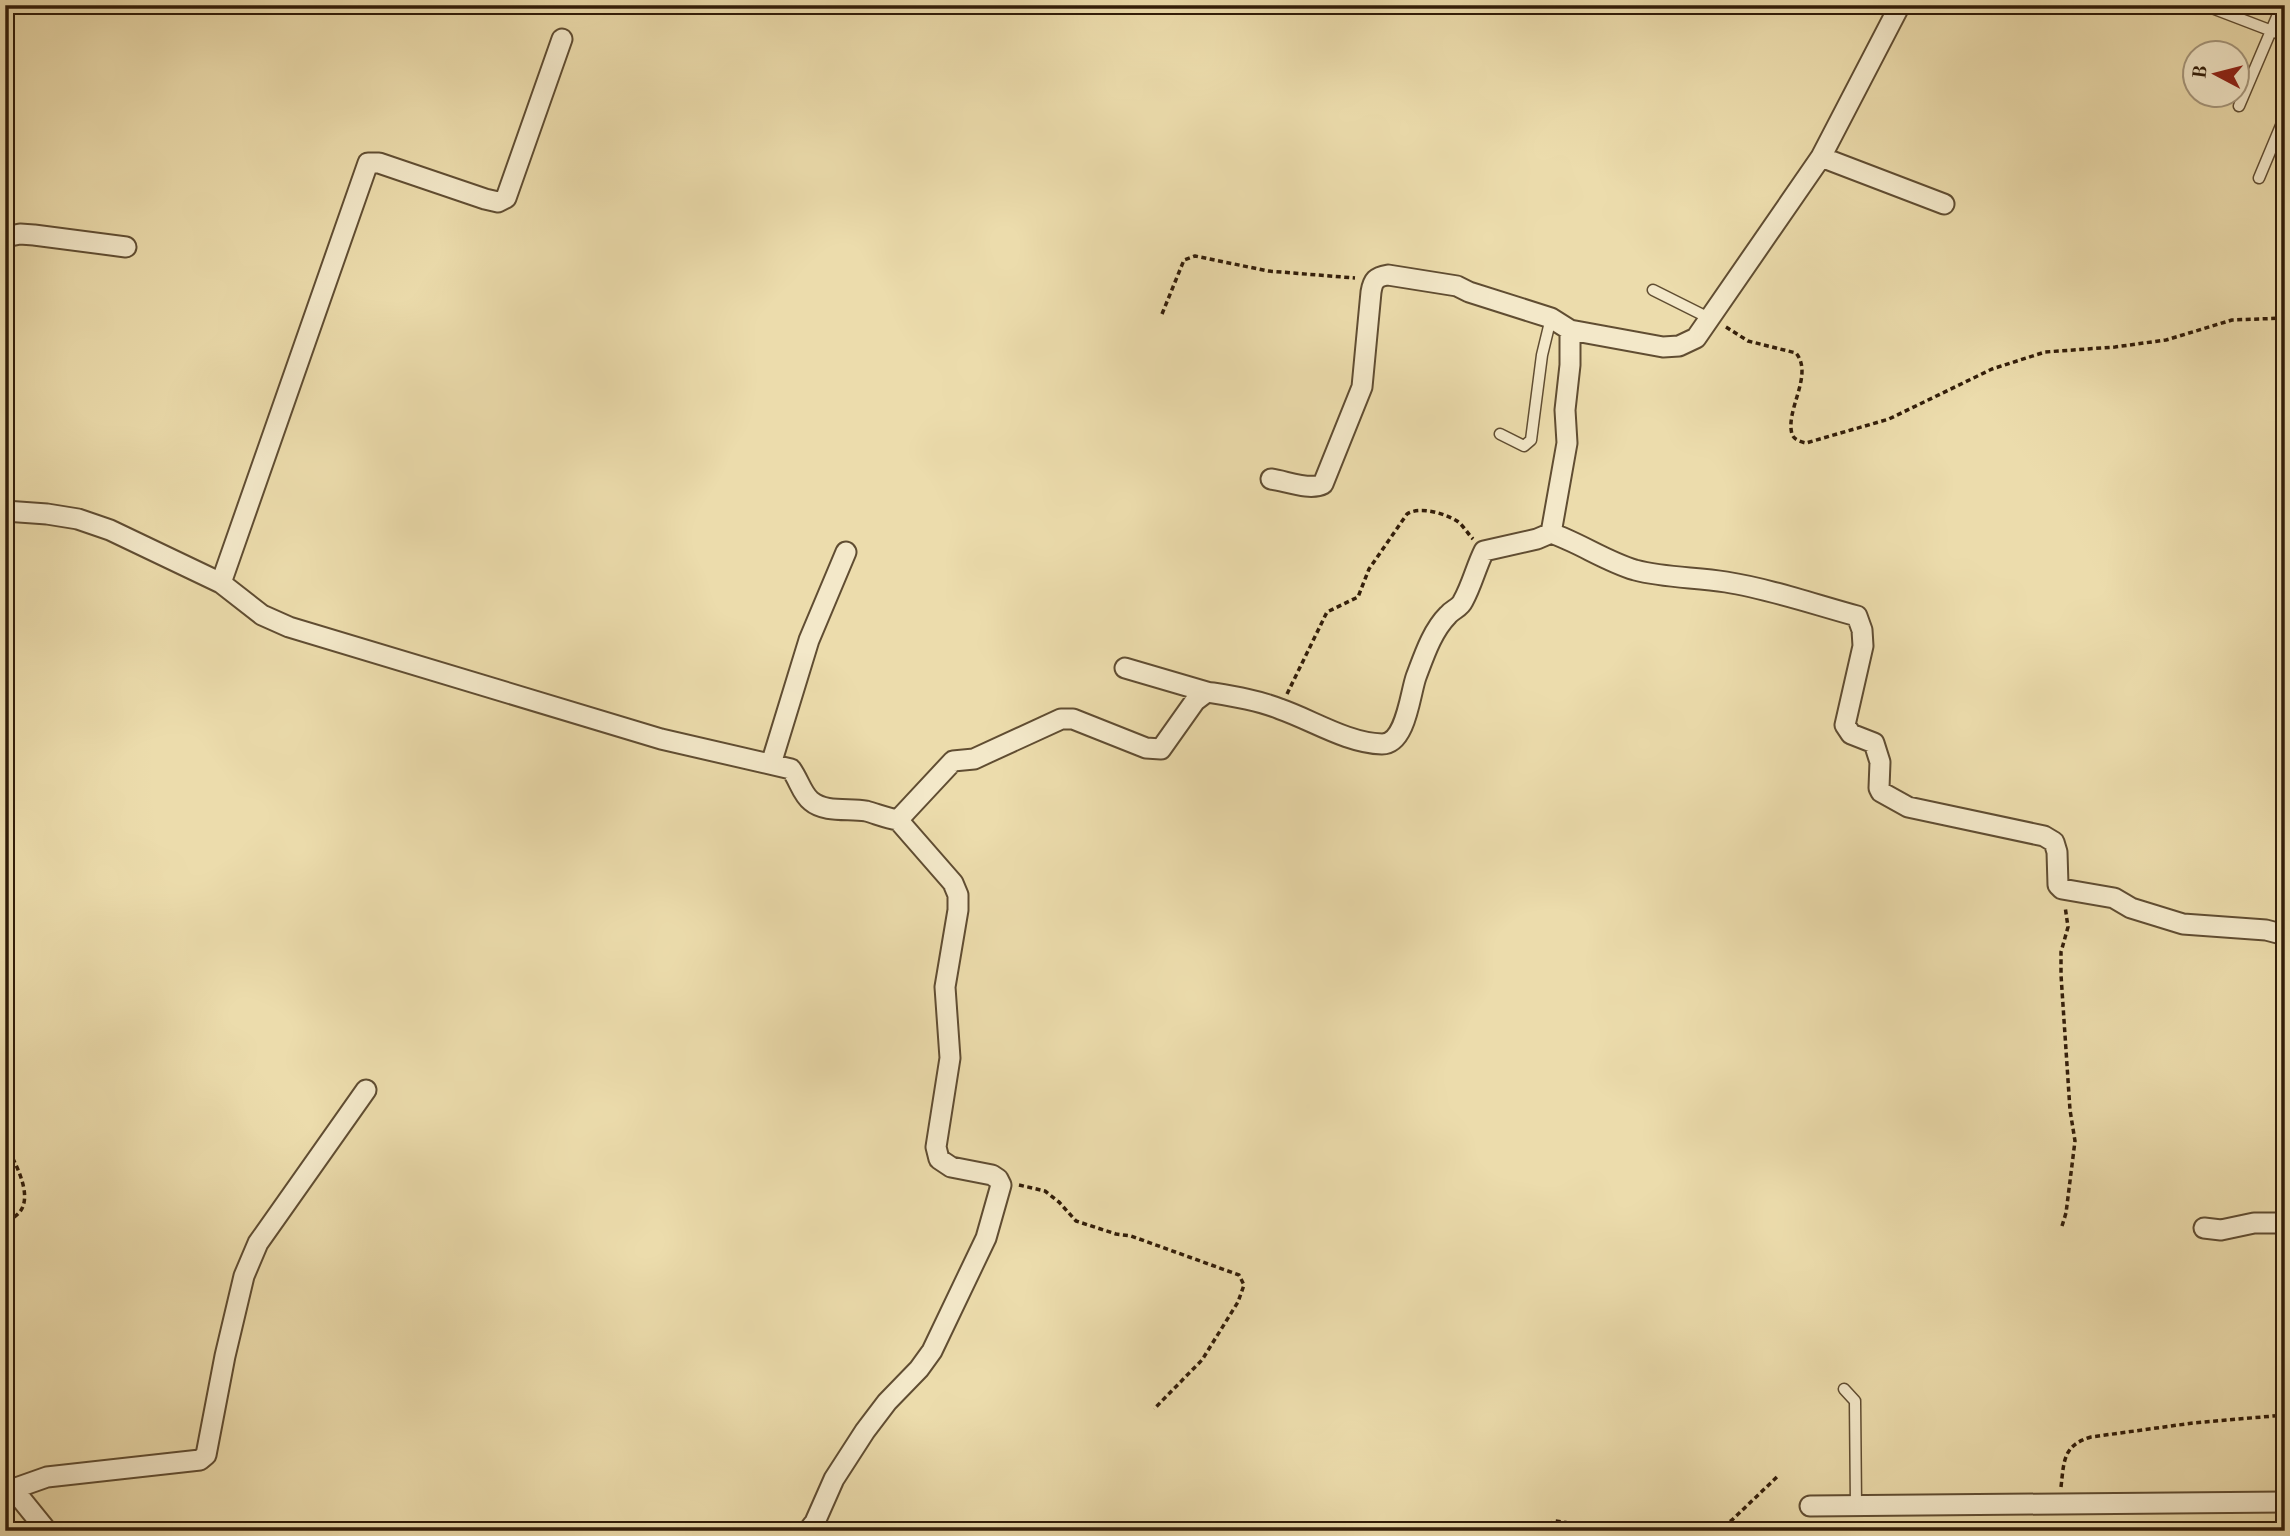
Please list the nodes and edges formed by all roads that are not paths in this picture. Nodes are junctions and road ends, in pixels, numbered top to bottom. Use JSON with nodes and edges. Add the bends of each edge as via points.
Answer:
{"nodes":[{"id":1,"x":1900,"y":5,"type":"edge"},
{"id":2,"x":2204,"y":5,"type":"edge"},
{"id":3,"x":2282,"y":5,"type":"edge"},
{"id":4,"x":2271,"y":31,"type":"junction"},
{"id":5,"x":2285,"y":36,"type":"edge"},
{"id":6,"x":562,"y":40,"type":"dead end"},
{"id":7,"x":2252,"y":76,"type":"edge"},
{"id":8,"x":2285,"y":116,"type":"edge"},
{"id":9,"x":1821,"y":157,"type":"junction"},
{"id":10,"x":2259,"y":178,"type":"dead end"},
{"id":11,"x":1944,"y":204,"type":"dead end"},
{"id":12,"x":5,"y":237,"type":"edge"},
{"id":13,"x":126,"y":247,"type":"dead end"},
{"id":14,"x":1653,"y":290,"type":"dead end"},
{"id":15,"x":1550,"y":318,"type":"junction"},
{"id":16,"x":1711,"y":319,"type":"junction"},
{"id":17,"x":1570,"y":330,"type":"junction"},
{"id":18,"x":1500,"y":434,"type":"dead end"},
{"id":19,"x":1271,"y":479,"type":"dead end"},
{"id":20,"x":5,"y":511,"type":"edge"},
{"id":21,"x":1551,"y":533,"type":"junction"},
{"id":22,"x":846,"y":552,"type":"dead end"},
{"id":23,"x":221,"y":583,"type":"junction"},
{"id":24,"x":1125,"y":668,"type":"dead end"},
{"id":25,"x":1207,"y":692,"type":"junction"},
{"id":26,"x":771,"y":764,"type":"junction"},
{"id":27,"x":898,"y":820,"type":"junction"},
{"id":28,"x":2285,"y":934,"type":"edge"},
{"id":29,"x":366,"y":1090,"type":"dead end"},
{"id":30,"x":2285,"y":1223,"type":"edge"},
{"id":31,"x":2204,"y":1228,"type":"dead end"},
{"id":32,"x":1844,"y":1389,"type":"dead end"},
{"id":33,"x":9,"y":1486,"type":"edge"},
{"id":34,"x":2285,"y":1502,"type":"edge"},
{"id":35,"x":1810,"y":1506,"type":"dead end"},
{"id":36,"x":1856,"y":1506,"type":"junction"},
{"id":37,"x":47,"y":1531,"type":"edge"},
{"id":38,"x":808,"y":1531,"type":"edge"}],
"edges":[{"from":1,"to":9,"type":"street"},
{"from":2,"to":4,"type":"lane"},
{"from":3,"to":4,"type":"lane"},
{"from":4,"to":5,"type":"lane"},
{"from":4,"to":7,"type":"lane"},
{"from":6,"to":23,"type":"street","via":[[506,198],[498,202],[485,199],[368,163]]},
{"from":8,"to":10,"type":"lane"},
{"from":9,"to":11,"type":"street"},
{"from":9,"to":16,"type":"street"},
{"from":12,"to":13,"type":"street","via":[[34,235]]},
{"from":14,"to":16,"type":"lane"},
{"from":15,"to":17,"type":"street"},
{"from":15,"to":18,"type":"lane","via":[[1531,440],[1524,446]]},
{"from":15,"to":19,"type":"street","via":[[1457,286],[1388,275],[1375,280],[1362,387],[1324,484]]},
{"from":16,"to":17,"type":"street","via":[[1696,338],[1679,346]]},
{"from":17,"to":21,"type":"street","via":[[1567,443]]},
{"from":20,"to":23,"type":"street","via":[[78,519]]},
{"from":21,"to":25,"type":"street","via":[[1484,551],[1465,599],[1448,614],[1429,645],[1399,734],[1384,744],[1278,708]]},
{"from":21,"to":28,"type":"street","via":[[1637,570],[1737,584],[1857,616],[1863,646],[1845,725],[1852,734],[1874,743],[1881,792],[1908,807],[2044,836],[2054,842],[2062,889],[2114,898],[2183,924]]},
{"from":22,"to":26,"type":"street","via":[[809,640]]},
{"from":23,"to":26,"type":"street","via":[[262,615],[289,627],[661,738]]},
{"from":24,"to":25,"type":"street"},
{"from":25,"to":27,"type":"street","via":[[1195,701],[1161,748],[1146,748],[1073,719],[1061,719],[974,759],[953,761]]},
{"from":26,"to":27,"type":"street","via":[[790,769],[814,804]]},
{"from":27,"to":38,"type":"street","via":[[953,883],[958,895],[945,987],[950,1058],[936,1147],[939,1159],[951,1167],[992,1175],[1001,1185],[986,1238],[932,1351],[865,1431]]},
{"from":29,"to":33,"type":"street","via":[[258,1243],[244,1276],[206,1455],[200,1460]]},
{"from":30,"to":31,"type":"street"},
{"from":32,"to":36,"type":"lane","via":[[1855,1401]]},
{"from":33,"to":37,"type":"street"},
{"from":34,"to":36,"type":"street"},
{"from":35,"to":36,"type":"street"}]}
